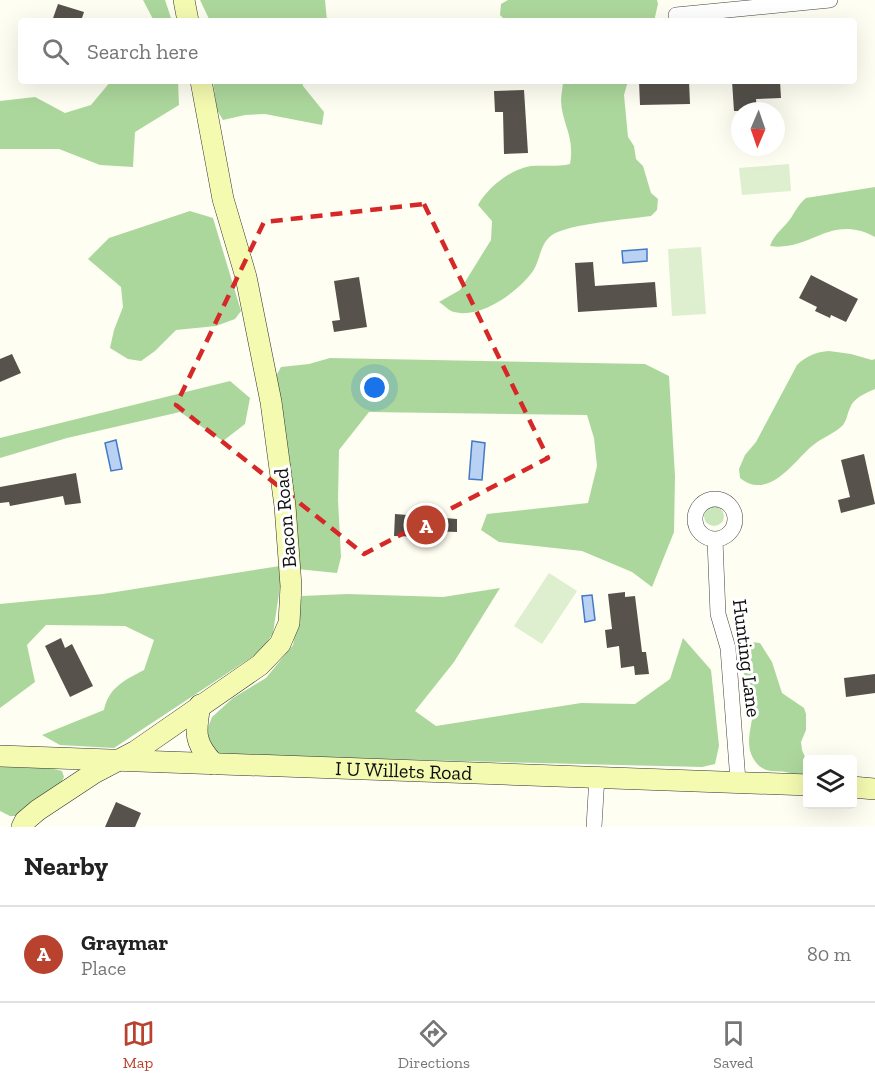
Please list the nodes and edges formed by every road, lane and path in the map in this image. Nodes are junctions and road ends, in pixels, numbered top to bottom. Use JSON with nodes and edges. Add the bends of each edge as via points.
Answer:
{"nodes":[{"id":1,"x":184,"y":0,"type":"edge"},
{"id":2,"x":830,"y":0,"type":"edge"},
{"id":3,"x":778,"y":3,"type":"edge"},
{"id":4,"x":676,"y":15,"type":"dead end"},
{"id":5,"x":187,"y":18,"type":"edge"},
{"id":6,"x":202,"y":84,"type":"edge"},
{"id":7,"x":715,"y":540,"type":"dead end"},
{"id":8,"x":200,"y":705,"type":"junction"},
{"id":9,"x":0,"y":756,"type":"edge"},
{"id":10,"x":117,"y":761,"type":"junction"},
{"id":11,"x":214,"y":764,"type":"junction"},
{"id":12,"x":597,"y":776,"type":"junction"},
{"id":13,"x":738,"y":781,"type":"junction"},
{"id":14,"x":803,"y":785,"type":"edge"},
{"id":15,"x":857,"y":788,"type":"edge"},
{"id":16,"x":875,"y":789,"type":"edge"},
{"id":17,"x":22,"y":827,"type":"edge"},
{"id":18,"x":594,"y":827,"type":"edge"}],
"edges":[{"from":1,"to":5,"type":"street"},
{"from":2,"to":3,"type":"street"},
{"from":3,"to":4,"type":"street"},
{"from":6,"to":8,"type":"street","name":"Bacon Road","via":[[223,199],[249,288],[271,402],[282,471],[291,586],[289,623],[280,644],[260,665]]},
{"from":7,"to":13,"type":"street","name":"Hunting Lane","via":[[718,614],[728,648]]},
{"from":8,"to":10,"type":"street","name":"Bacon Road"},
{"from":8,"to":11,"type":"street","via":[[197,737],[202,751]]},
{"from":9,"to":10,"type":"street","name":"I U Willets Road"},
{"from":10,"to":11,"type":"street","name":"I U Willets Road"},
{"from":10,"to":17,"type":"street","name":"Bacon Road","via":[[38,810]]},
{"from":11,"to":12,"type":"street","name":"I U Willets Road"},
{"from":12,"to":13,"type":"street","name":"I U Willets Road"},
{"from":12,"to":18,"type":"street"},
{"from":13,"to":14,"type":"street","name":"I U Willets Road"},
{"from":15,"to":16,"type":"street"}]}
